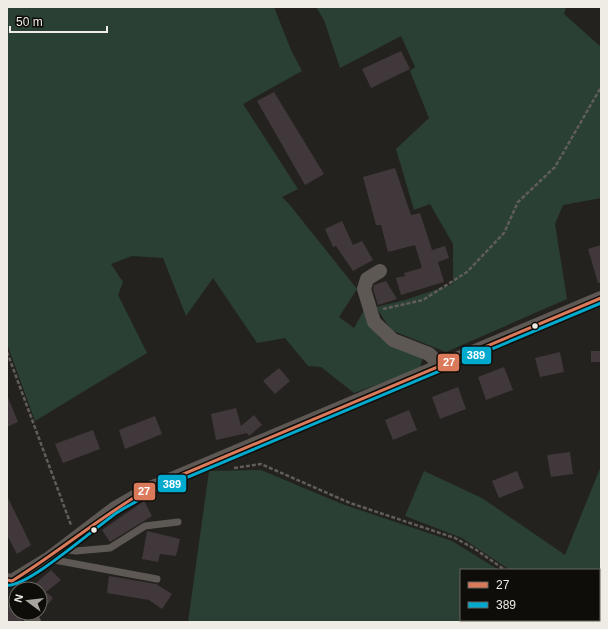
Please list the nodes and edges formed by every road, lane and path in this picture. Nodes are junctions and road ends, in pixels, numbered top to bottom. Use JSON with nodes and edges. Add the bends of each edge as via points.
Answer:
{"nodes":[{"id":1,"x":601,"y":87,"type":"edge"},
{"id":2,"x":380,"y":271,"type":"dead end"},
{"id":3,"x":601,"y":298,"type":"edge"},
{"id":4,"x":371,"y":312,"type":"junction"},
{"id":5,"x":7,"y":352,"type":"edge"},
{"id":6,"x":440,"y":365,"type":"junction"},
{"id":7,"x":261,"y":464,"type":"dead end"},
{"id":8,"x":178,"y":522,"type":"dead end"},
{"id":9,"x":67,"y":545,"type":"junction"},
{"id":10,"x":48,"y":558,"type":"junction"},
{"id":11,"x":504,"y":569,"type":"edge"},
{"id":12,"x":157,"y":579,"type":"dead end"},
{"id":13,"x":10,"y":581,"type":"edge"}],
"edges":[{"from":1,"to":4,"type":"path","via":[[555,167],[518,202],[504,233],[467,272],[423,300]]},
{"from":2,"to":4,"type":"street","via":[[367,279],[364,289]]},
{"from":3,"to":6,"type":"street"},
{"from":4,"to":6,"type":"street","via":[[374,322],[393,340],[429,354]]},
{"from":5,"to":9,"type":"path","via":[[71,523]]},
{"from":6,"to":9,"type":"street","via":[[148,489],[115,508]]},
{"from":7,"to":11,"type":"path","via":[[344,500],[455,538]]},
{"from":8,"to":9,"type":"lane","via":[[145,526],[110,548],[76,551]]},
{"from":9,"to":10,"type":"street"},
{"from":10,"to":12,"type":"lane"},
{"from":10,"to":13,"type":"street"}]}
